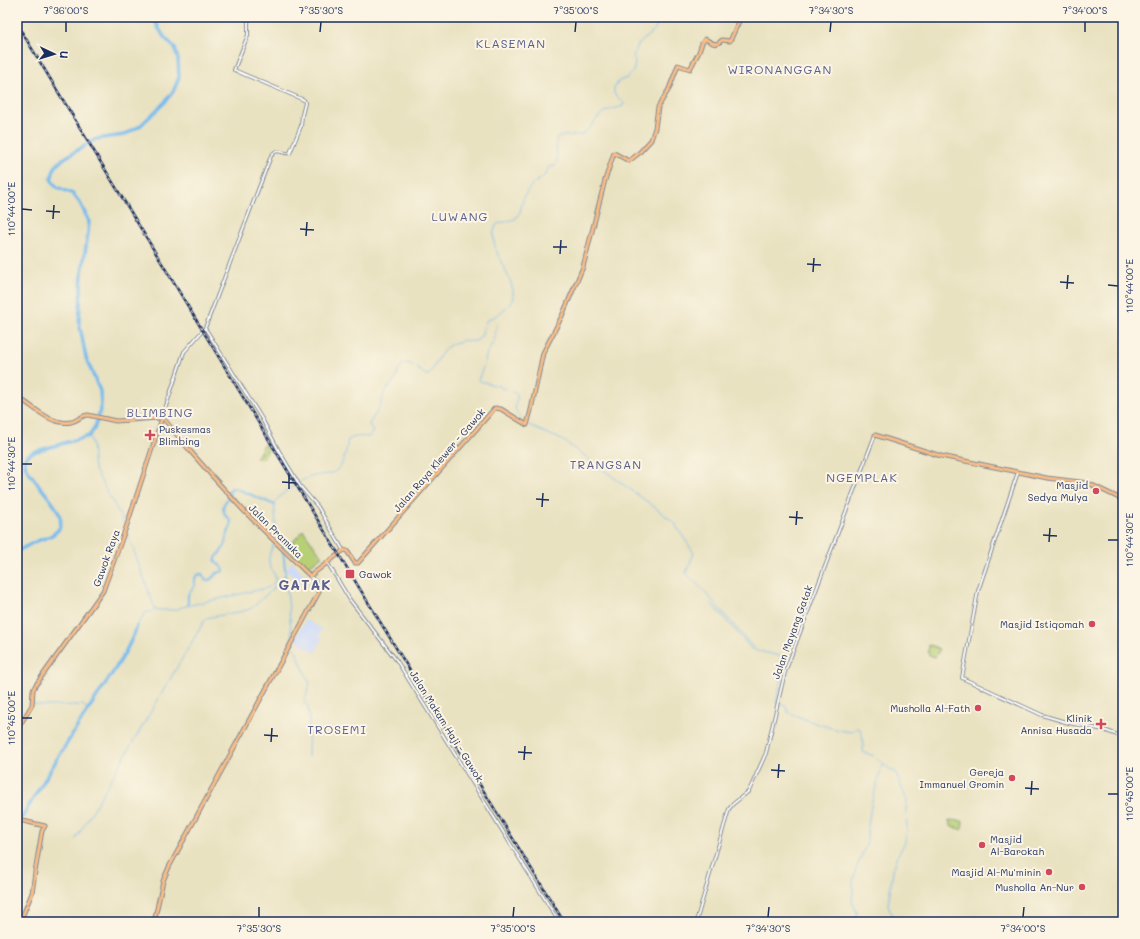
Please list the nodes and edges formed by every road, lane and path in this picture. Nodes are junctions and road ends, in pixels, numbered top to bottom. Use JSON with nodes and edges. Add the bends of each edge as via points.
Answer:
{"nodes":[{"id":1,"x":249,"y":17,"type":"edge"},
{"id":2,"x":741,"y":17,"type":"edge"},
{"id":3,"x":205,"y":328,"type":"junction"},
{"id":4,"x":17,"y":397,"type":"edge"},
{"id":5,"x":162,"y":418,"type":"junction"},
{"id":6,"x":875,"y":435,"type":"joint"},
{"id":7,"x":1018,"y":474,"type":"junction"},
{"id":8,"x":1123,"y":500,"type":"edge"},
{"id":9,"x":343,"y":550,"type":"junction"},
{"id":10,"x":327,"y":562,"type":"junction"},
{"id":11,"x":310,"y":576,"type":"junction"},
{"id":12,"x":319,"y":592,"type":"joint"},
{"id":13,"x":17,"y":730,"type":"edge"},
{"id":14,"x":1123,"y":737,"type":"edge"},
{"id":15,"x":17,"y":816,"type":"edge"},
{"id":16,"x":38,"y":824,"type":"junction"},
{"id":17,"x":42,"y":831,"type":"junction"},
{"id":18,"x":20,"y":922,"type":"edge"},
{"id":19,"x":154,"y":922,"type":"edge"},
{"id":20,"x":559,"y":922,"type":"edge"},
{"id":21,"x":696,"y":922,"type":"edge"}],
"edges":[{"from":1,"to":3,"type":"street","via":[[248,35],[234,70],[306,103],[301,126],[290,153],[276,151],[268,162]]},
{"from":2,"to":9,"type":"main road","name":"Jalan Raya Klewer - Gawok","via":[[730,42],[722,40],[716,44],[705,39],[690,69],[678,65],[670,87],[658,107],[650,143],[629,161],[613,154],[583,267],[543,353],[527,424],[501,408],[495,408],[360,562],[355,563],[347,551]]},
{"from":3,"to":5,"type":"street","via":[[184,352]]},
{"from":3,"to":9,"type":"street","via":[[296,480],[318,508]]},
{"from":4,"to":5,"type":"main road","via":[[55,421],[70,422],[84,415],[116,421]]},
{"from":5,"to":11,"type":"main road","name":"Jalan Pramuka","via":[[230,495]]},
{"from":5,"to":13,"type":"main road","name":"Gawok Raya","via":[[102,594],[35,686],[32,705]]},
{"from":6,"to":7,"type":"main road","via":[[940,456]]},
{"from":6,"to":21,"type":"street","name":"Jalan Mayang Gatak","via":[[785,672],[768,749],[750,790],[729,809]]},
{"from":7,"to":8,"type":"main road","via":[[1088,483]]},
{"from":7,"to":14,"type":"street","via":[[978,591],[962,678],[1047,716]]},
{"from":9,"to":10,"type":"main road"},
{"from":10,"to":11,"type":"main road"},
{"from":10,"to":20,"type":"street","name":"Jalan Makam Haji - Gawok","via":[[352,603],[397,660]]},
{"from":11,"to":12,"type":"street","via":[[320,589]]},
{"from":12,"to":19,"type":"main road","via":[[169,867]]},
{"from":15,"to":16,"type":"main road"},
{"from":16,"to":17,"type":"main road"},
{"from":16,"to":17,"type":"main road","via":[[45,826]]},
{"from":17,"to":18,"type":"main road","via":[[32,893]]}]}
